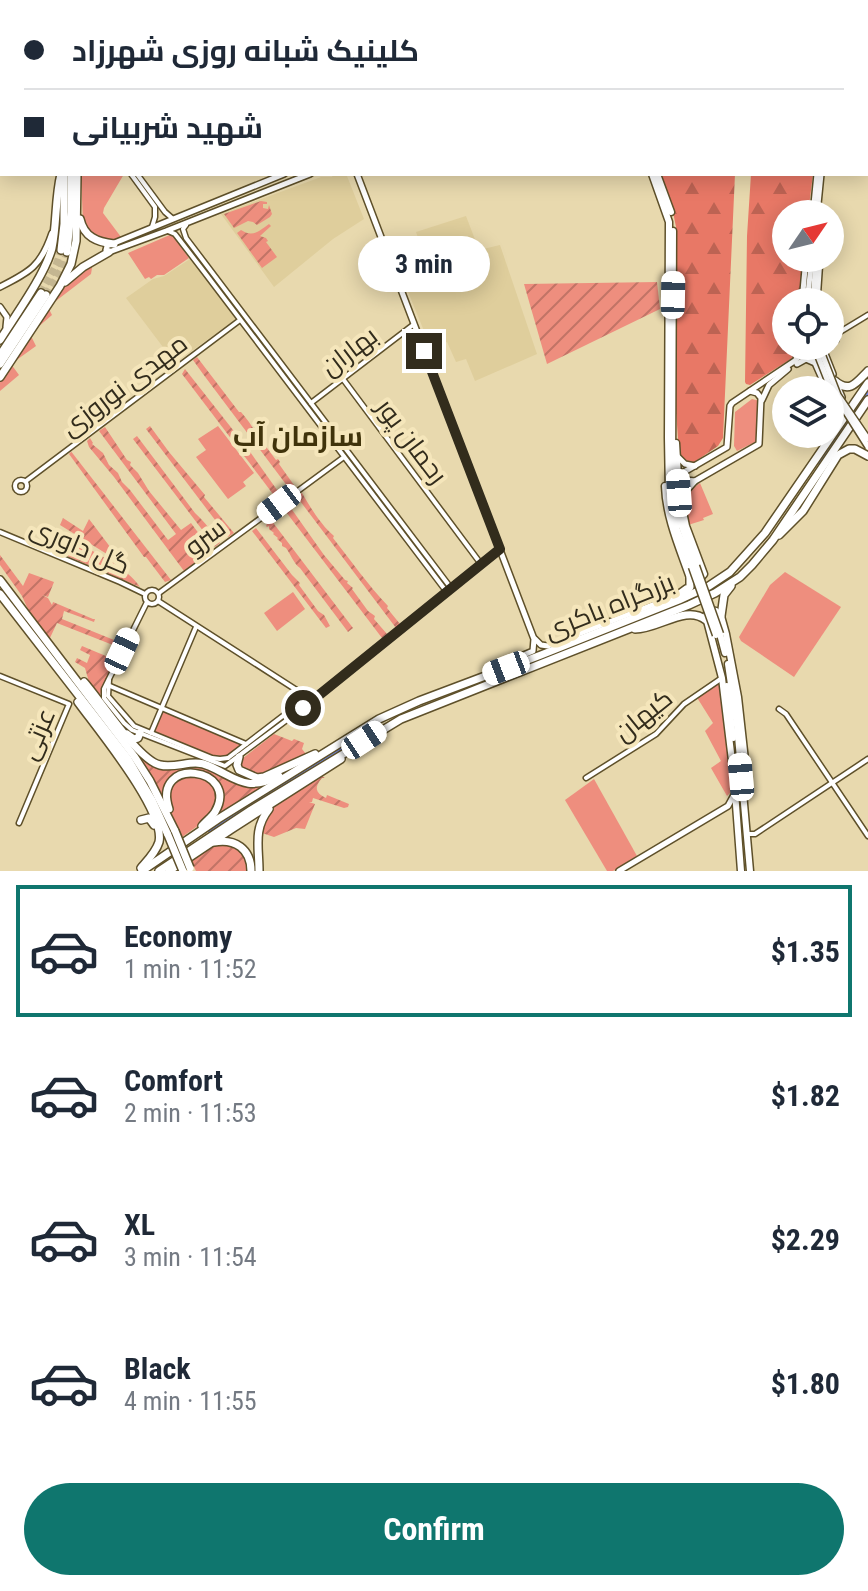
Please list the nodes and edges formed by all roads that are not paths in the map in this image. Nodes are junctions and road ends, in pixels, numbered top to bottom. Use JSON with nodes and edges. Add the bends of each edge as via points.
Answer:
{"nodes":[{"id":1,"x":62,"y":176,"type":"edge"},
{"id":2,"x":63,"y":176,"type":"edge"},
{"id":3,"x":71,"y":176,"type":"edge"},
{"id":4,"x":77,"y":176,"type":"edge"},
{"id":5,"x":135,"y":176,"type":"edge"},
{"id":6,"x":136,"y":176,"type":"edge"},
{"id":7,"x":280,"y":176,"type":"edge"},
{"id":8,"x":284,"y":176,"type":"edge"},
{"id":9,"x":295,"y":176,"type":"edge"},
{"id":10,"x":306,"y":176,"type":"edge"},
{"id":11,"x":355,"y":176,"type":"edge"},
{"id":12,"x":656,"y":176,"type":"edge"},
{"id":13,"x":819,"y":176,"type":"edge"},
{"id":14,"x":302,"y":178,"type":"junction"},
{"id":15,"x":285,"y":185,"type":"junction"},
{"id":16,"x":816,"y":200,"type":"edge"},
{"id":17,"x":78,"y":202,"type":"junction"},
{"id":18,"x":176,"y":219,"type":"junction"},
{"id":19,"x":188,"y":221,"type":"junction"},
{"id":20,"x":55,"y":224,"type":"junction"},
{"id":21,"x":151,"y":230,"type":"junction"},
{"id":22,"x":166,"y":231,"type":"junction"},
{"id":23,"x":184,"y":234,"type":"junction"},
{"id":24,"x":177,"y":237,"type":"junction"},
{"id":25,"x":110,"y":247,"type":"junction"},
{"id":26,"x":207,"y":272,"type":"junction"},
{"id":27,"x":60,"y":286,"type":"junction"},
{"id":28,"x":0,"y":287,"type":"edge"},
{"id":29,"x":0,"y":307,"type":"edge"},
{"id":30,"x":868,"y":315,"type":"edge"},
{"id":31,"x":242,"y":318,"type":"junction"},
{"id":32,"x":413,"y":325,"type":"junction"},
{"id":33,"x":844,"y":330,"type":"edge"},
{"id":34,"x":2,"y":337,"type":"edge"},
{"id":35,"x":0,"y":355,"type":"edge"},
{"id":36,"x":796,"y":360,"type":"edge"},
{"id":37,"x":816,"y":360,"type":"edge"},
{"id":38,"x":826,"y":360,"type":"edge"},
{"id":39,"x":828,"y":360,"type":"edge"},
{"id":40,"x":815,"y":363,"type":"junction"},
{"id":41,"x":0,"y":364,"type":"edge"},
{"id":42,"x":868,"y":371,"type":"edge"},
{"id":43,"x":821,"y":376,"type":"edge"},
{"id":44,"x":0,"y":377,"type":"edge"},
{"id":45,"x":343,"y":379,"type":"junction"},
{"id":46,"x":868,"y":383,"type":"edge"},
{"id":47,"x":765,"y":385,"type":"junction"},
{"id":48,"x":844,"y":387,"type":"edge"},
{"id":49,"x":749,"y":391,"type":"junction"},
{"id":50,"x":868,"y":400,"type":"edge"},
{"id":51,"x":308,"y":405,"type":"junction"},
{"id":52,"x":761,"y":409,"type":"junction"},
{"id":53,"x":670,"y":413,"type":"junction"},
{"id":54,"x":844,"y":416,"type":"edge"},
{"id":55,"x":868,"y":439,"type":"edge"},
{"id":56,"x":868,"y":447,"type":"edge"},
{"id":57,"x":822,"y":448,"type":"edge"},
{"id":58,"x":346,"y":454,"type":"junction"},
{"id":59,"x":677,"y":456,"type":"junction"},
{"id":60,"x":868,"y":456,"type":"edge"},
{"id":61,"x":696,"y":467,"type":"junction"},
{"id":62,"x":26,"y":481,"type":"dead end"},
{"id":63,"x":695,"y":481,"type":"junction"},
{"id":64,"x":682,"y":506,"type":"junction"},
{"id":65,"x":0,"y":532,"type":"edge"},
{"id":66,"x":773,"y":540,"type":"junction"},
{"id":67,"x":500,"y":549,"type":"junction"},
{"id":68,"x":481,"y":564,"type":"junction"},
{"id":69,"x":0,"y":573,"type":"edge"},
{"id":70,"x":740,"y":577,"type":"junction"},
{"id":71,"x":0,"y":580,"type":"edge"},
{"id":72,"x":690,"y":580,"type":"junction"},
{"id":73,"x":449,"y":590,"type":"junction"},
{"id":74,"x":159,"y":593,"type":"junction"},
{"id":75,"x":0,"y":594,"type":"edge"},
{"id":76,"x":145,"y":594,"type":"junction"},
{"id":77,"x":679,"y":600,"type":"junction"},
{"id":78,"x":158,"y":601,"type":"junction"},
{"id":79,"x":147,"y":602,"type":"junction"},
{"id":80,"x":721,"y":616,"type":"junction"},
{"id":81,"x":30,"y":619,"type":"junction"},
{"id":82,"x":706,"y":620,"type":"junction"},
{"id":83,"x":196,"y":627,"type":"junction"},
{"id":84,"x":629,"y":629,"type":"junction"},
{"id":85,"x":718,"y":635,"type":"junction"},
{"id":86,"x":534,"y":639,"type":"junction"},
{"id":87,"x":66,"y":665,"type":"junction"},
{"id":88,"x":506,"y":668,"type":"junction"},
{"id":89,"x":60,"y":673,"type":"junction"},
{"id":90,"x":0,"y":676,"type":"edge"},
{"id":91,"x":722,"y":678,"type":"junction"},
{"id":92,"x":109,"y":679,"type":"junction"},
{"id":93,"x":110,"y":686,"type":"junction"},
{"id":94,"x":296,"y":690,"type":"junction"},
{"id":95,"x":311,"y":700,"type":"junction"},
{"id":96,"x":162,"y":707,"type":"junction"},
{"id":97,"x":779,"y":709,"type":"dead end"},
{"id":98,"x":287,"y":712,"type":"junction"},
{"id":99,"x":121,"y":729,"type":"junction"},
{"id":100,"x":140,"y":733,"type":"junction"},
{"id":101,"x":151,"y":733,"type":"junction"},
{"id":102,"x":364,"y":740,"type":"junction"},
{"id":103,"x":246,"y":744,"type":"junction"},
{"id":104,"x":335,"y":745,"type":"junction"},
{"id":105,"x":196,"y":754,"type":"junction"},
{"id":106,"x":239,"y":757,"type":"junction"},
{"id":107,"x":868,"y":759,"type":"edge"},
{"id":108,"x":230,"y":760,"type":"junction"},
{"id":109,"x":307,"y":764,"type":"junction"},
{"id":110,"x":733,"y":769,"type":"junction"},
{"id":111,"x":586,"y":778,"type":"dead end"},
{"id":112,"x":832,"y":783,"type":"junction"},
{"id":113,"x":739,"y":788,"type":"junction"},
{"id":114,"x":277,"y":801,"type":"junction"},
{"id":115,"x":717,"y":813,"type":"junction"},
{"id":116,"x":737,"y":816,"type":"junction"},
{"id":117,"x":141,"y":820,"type":"dead end"},
{"id":118,"x":19,"y":823,"type":"dead end"},
{"id":119,"x":172,"y":833,"type":"junction"},
{"id":120,"x":748,"y":834,"type":"junction"},
{"id":121,"x":868,"y":836,"type":"edge"},
{"id":122,"x":191,"y":837,"type":"junction"},
{"id":123,"x":208,"y":844,"type":"junction"},
{"id":124,"x":155,"y":849,"type":"junction"},
{"id":125,"x":189,"y":870,"type":"edge"},
{"id":126,"x":140,"y":871,"type":"edge"},
{"id":127,"x":159,"y":871,"type":"edge"},
{"id":128,"x":169,"y":871,"type":"edge"},
{"id":129,"x":251,"y":871,"type":"edge"},
{"id":130,"x":259,"y":871,"type":"edge"},
{"id":131,"x":619,"y":871,"type":"edge"},
{"id":132,"x":741,"y":871,"type":"edge"},
{"id":133,"x":750,"y":871,"type":"edge"}],
"edges":[{"from":1,"to":20,"type":"highway"},
{"from":2,"to":3,"type":"highway","via":[[64,251]]},
{"from":4,"to":17,"type":"highway"},
{"from":5,"to":21,"type":"street","via":[[155,207]]},
{"from":6,"to":18,"type":"street"},
{"from":7,"to":18,"type":"main road"},
{"from":8,"to":15,"type":"main road","via":[[289,180]]},
{"from":9,"to":14,"type":"main road"},
{"from":10,"to":14,"type":"main road"},
{"from":11,"to":32,"type":"main road"},
{"from":12,"to":53,"type":"main road","via":[[669,222]]},
{"from":13,"to":16,"type":"main road"},
{"from":14,"to":15,"type":"main road"},
{"from":15,"to":19,"type":"main road"},
{"from":17,"to":25,"type":"highway","via":[[87,235]]},
{"from":17,"to":27,"type":"highway","via":[[75,252]]},
{"from":18,"to":21,"type":"main road"},
{"from":19,"to":22,"type":"main road"},
{"from":19,"to":23,"type":"street"},
{"from":20,"to":28,"type":"main road","via":[[38,263]]},
{"from":20,"to":34,"type":"highway","via":[[47,261]]},
{"from":21,"to":25,"type":"main road"},
{"from":22,"to":24,"type":"street"},
{"from":22,"to":25,"type":"main road"},
{"from":23,"to":24,"type":"street"},
{"from":23,"to":26,"type":"street"},
{"from":24,"to":26,"type":"street"},
{"from":25,"to":27,"type":"highway"},
{"from":26,"to":31,"type":"street"},
{"from":27,"to":44,"type":"highway"},
{"from":29,"to":34,"type":"main road","via":[[7,317]]},
{"from":30,"to":33,"type":"street"},
{"from":31,"to":51,"type":"street"},
{"from":31,"to":62,"type":"street","name":"مهدی نوروزی"},
{"from":32,"to":45,"type":"street","name":"بهاران"},
{"from":32,"to":67,"type":"main road"},
{"from":35,"to":41,"type":"highway","via":[[43,294]]},
{"from":36,"to":47,"type":"main road"},
{"from":37,"to":40,"type":"street"},
{"from":38,"to":56,"type":"main road","bridge":true,"via":[[830,387]]},
{"from":39,"to":55,"type":"main road","bridge":true,"via":[[838,395]]},
{"from":40,"to":43,"type":"main road"},
{"from":40,"to":47,"type":"main road","via":[[801,360]]},
{"from":42,"to":48,"type":"highway"},
{"from":45,"to":51,"type":"street","name":"بهاران"},
{"from":45,"to":68,"type":"street","name":"رحمان پور"},
{"from":46,"to":54,"type":"highway","name":"بزرگراه باکری"},
{"from":47,"to":49,"type":"main road"},
{"from":47,"to":52,"type":"main road"},
{"from":49,"to":52,"type":"main road","via":[[761,398]]},
{"from":49,"to":61,"type":"main road","via":[[730,406],[727,447]]},
{"from":50,"to":66,"type":"highway","name":"بزرگراه باکری"},
{"from":51,"to":58,"type":"street"},
{"from":52,"to":63,"type":"main road","via":[[759,444]]},
{"from":53,"to":59,"type":"main road"},
{"from":53,"to":72,"type":"main road","via":[[664,440],[665,494]]},
{"from":53,"to":85,"type":"main road","bridge":true,"via":[[674,494]]},
{"from":57,"to":77,"type":"highway","name":"بزرگراه باکری","via":[[765,533],[730,572]]},
{"from":58,"to":73,"type":"street"},
{"from":58,"to":74,"type":"street","name":"سرو"},
{"from":59,"to":61,"type":"main road"},
{"from":59,"to":64,"type":"main road"},
{"from":60,"to":66,"type":"highway","via":[[855,449],[838,455],[803,511]]},
{"from":61,"to":63,"type":"main road","via":[[683,475]]},
{"from":63,"to":64,"type":"main road"},
{"from":64,"to":72,"type":"main road","via":[[704,574],[698,581]]},
{"from":65,"to":76,"type":"street","name":"گل داوری"},
{"from":66,"to":70,"type":"highway","name":"بزرگراه باکری"},
{"from":67,"to":68,"type":"street"},
{"from":67,"to":86,"type":"main road"},
{"from":68,"to":73,"type":"street"},
{"from":69,"to":81,"type":"highway"},
{"from":70,"to":80,"type":"highway","via":[[724,595]]},
{"from":70,"to":84,"type":"highway","name":"بزرگراه باکری"},
{"from":71,"to":81,"type":"highway"},
{"from":72,"to":77,"type":"highway"},
{"from":72,"to":86,"type":"main road","via":[[675,596],[548,646]]},
{"from":73,"to":95,"type":"street"},
{"from":74,"to":76,"type":"street","via":[[150,589]]},
{"from":74,"to":78,"type":"street"},
{"from":75,"to":89,"type":"highway"},
{"from":76,"to":79,"type":"street"},
{"from":77,"to":88,"type":"highway","name":"بزرگراه باکری"},
{"from":78,"to":79,"type":"street"},
{"from":78,"to":83,"type":"street"},
{"from":79,"to":92,"type":"street"},
{"from":80,"to":82,"type":"main road","via":[[710,610]]},
{"from":80,"to":113,"type":"main road","via":[[746,769]]},
{"from":81,"to":87,"type":"highway"},
{"from":82,"to":84,"type":"highway","via":[[690,613],[646,629]]},
{"from":82,"to":91,"type":"main road"},
{"from":83,"to":94,"type":"street"},
{"from":83,"to":96,"type":"street"},
{"from":84,"to":102,"type":"highway","name":"بزرگراه باکری","via":[[422,709]]},
{"from":85,"to":110,"type":"main road","via":[[730,700]]},
{"from":85,"to":113,"type":"main road","via":[[733,696]]},
{"from":86,"to":88,"type":"main road","via":[[533,651]]},
{"from":87,"to":99,"type":"highway"},
{"from":87,"to":119,"type":"highway","via":[[142,768]]},
{"from":88,"to":104,"type":"highway","name":"بزرگراه باکری","via":[[399,709]]},
{"from":89,"to":119,"type":"highway","via":[[128,759]]},
{"from":89,"to":124,"type":"highway","via":[[144,796],[158,828]]},
{"from":90,"to":118,"type":"street","name":"عزتی","via":[[69,704]]},
{"from":91,"to":110,"type":"main road"},
{"from":91,"to":111,"type":"street","name":"کیهان","via":[[684,704],[656,734]]},
{"from":92,"to":93,"type":"street"},
{"from":92,"to":100,"type":"street","via":[[104,698],[127,726]]},
{"from":93,"to":96,"type":"street"},
{"from":93,"to":101,"type":"street","via":[[108,696],[130,723]]},
{"from":94,"to":95,"type":"street"},
{"from":94,"to":98,"type":"street"},
{"from":95,"to":98,"type":"street"},
{"from":95,"to":106,"type":"street"},
{"from":96,"to":101,"type":"street"},
{"from":96,"to":103,"type":"street"},
{"from":97,"to":112,"type":"street"},
{"from":98,"to":103,"type":"street"},
{"from":99,"to":100,"type":"highway","via":[[134,739]]},
{"from":99,"to":109,"type":"highway","via":[[153,763],[200,763],[244,783],[272,780]]},
{"from":100,"to":105,"type":"street"},
{"from":101,"to":105,"type":"street"},
{"from":102,"to":114,"type":"highway"},
{"from":102,"to":127,"type":"highway","name":"بزرگراه باکری"},
{"from":103,"to":108,"type":"street"},
{"from":104,"to":106,"type":"highway","via":[[262,778],[239,770]]},
{"from":104,"to":109,"type":"highway","name":"بزرگراه باکری"},
{"from":105,"to":108,"type":"street"},
{"from":106,"to":108,"type":"street"},
{"from":107,"to":112,"type":"street"},
{"from":109,"to":122,"type":"highway","name":"بزرگراه باکری"},
{"from":110,"to":113,"type":"main road"},
{"from":112,"to":120,"type":"street"},
{"from":112,"to":121,"type":"street"},
{"from":113,"to":115,"type":"main road"},
{"from":113,"to":116,"type":"main road"},
{"from":113,"to":120,"type":"main road"},
{"from":114,"to":123,"type":"highway"},
{"from":114,"to":130,"type":"highway","via":[[258,830]]},
{"from":115,"to":116,"type":"main road"},
{"from":115,"to":131,"type":"main road"},
{"from":116,"to":132,"type":"main road"},
{"from":117,"to":124,"type":"highway","via":[[154,823]]},
{"from":119,"to":122,"type":"highway","via":[[166,799],[170,785],[186,772],[197,772],[205,774],[219,794],[214,814]]},
{"from":119,"to":125,"type":"highway","bridge":true},
{"from":120,"to":133,"type":"main road"},
{"from":122,"to":126,"type":"highway","name":"بزرگراه باکری"},
{"from":123,"to":128,"type":"highway"},
{"from":123,"to":129,"type":"highway","via":[[237,844],[249,857]]},
{"from":124,"to":126,"type":"highway"}]}
